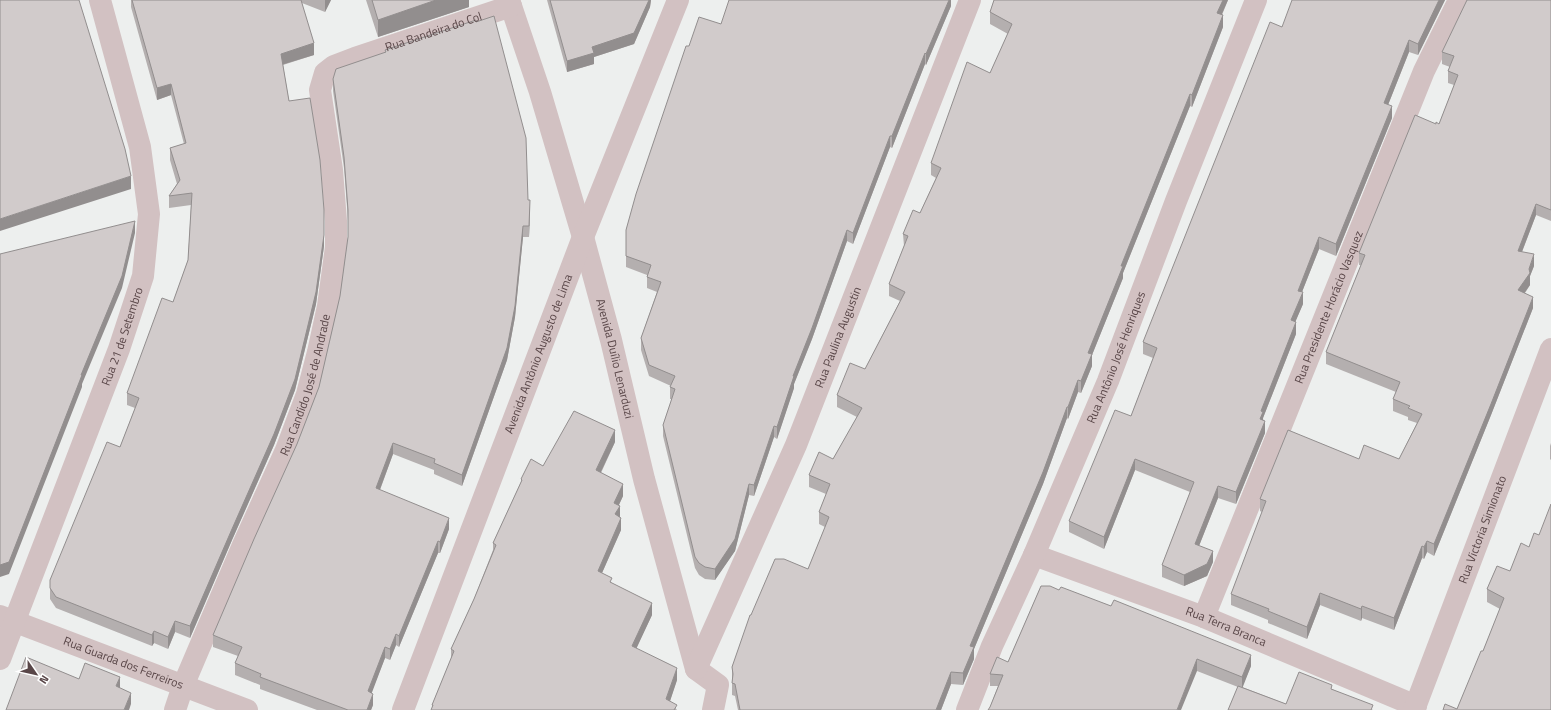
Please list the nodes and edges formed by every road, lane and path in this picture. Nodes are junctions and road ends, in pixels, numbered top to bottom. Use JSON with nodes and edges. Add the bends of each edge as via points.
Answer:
{"nodes":[{"id":1,"x":100,"y":0,"type":"edge"},
{"id":2,"x":678,"y":0,"type":"edge"},
{"id":3,"x":970,"y":0,"type":"edge"},
{"id":4,"x":1256,"y":0,"type":"edge"},
{"id":5,"x":1459,"y":0,"type":"edge"},
{"id":6,"x":510,"y":3,"type":"edge"},
{"id":7,"x":355,"y":58,"type":"joint"},
{"id":8,"x":583,"y":237,"type":"junction"},
{"id":9,"x":1551,"y":349,"type":"edge"},
{"id":10,"x":1034,"y":555,"type":"junction"},
{"id":11,"x":1204,"y":618,"type":"junction"},
{"id":12,"x":7,"y":619,"type":"edge"},
{"id":13,"x":0,"y":659,"type":"edge"},
{"id":14,"x":696,"y":669,"type":"junction"},
{"id":15,"x":183,"y":686,"type":"junction"},
{"id":16,"x":1415,"y":708,"type":"edge"},
{"id":17,"x":175,"y":710,"type":"edge"},
{"id":18,"x":247,"y":710,"type":"edge"},
{"id":19,"x":403,"y":710,"type":"edge"},
{"id":20,"x":713,"y":710,"type":"edge"},
{"id":21,"x":967,"y":710,"type":"edge"}],
"edges":[{"from":1,"to":12,"type":"street","name":"Rua 21 de Setembro","via":[[140,147],[149,214],[143,276],[119,349]]},
{"from":2,"to":8,"type":"street","name":"Avenida Antônio Augusto de Lima"},
{"from":3,"to":14,"type":"street","name":"Rua Paulina Augustin","via":[[796,445]]},
{"from":4,"to":10,"type":"street","name":"Rua Antônio José Henriques","via":[[1173,208],[1108,381]]},
{"from":5,"to":11,"type":"street","name":"Rua Presidente Horácio Vasquez","via":[[1424,71]]},
{"from":6,"to":7,"type":"street","name":"Rua Bandeira do Col"},
{"from":6,"to":8,"type":"street","name":"Avenida Duílio Lenarduzi","via":[[540,92]]},
{"from":7,"to":15,"type":"street","name":"Rua Candido José de Andrade","via":[[334,66],[325,73],[320,90],[332,170],[336,247],[328,306],[311,380],[286,450]]},
{"from":8,"to":14,"type":"street","name":"Avenida Duílio Lenarduzi","via":[[644,479]]},
{"from":8,"to":19,"type":"street","name":"Avenida Antônio Augusto de Lima"},
{"from":9,"to":16,"type":"street","name":"Rua Victoria Simionato"},
{"from":10,"to":11,"type":"street","name":"Rua Terra Branca"},
{"from":10,"to":21,"type":"street","name":"Rua Antônio José Henriques","via":[[992,646]]},
{"from":11,"to":16,"type":"street","name":"Rua Terra Branca"},
{"from":12,"to":13,"type":"street","name":"Rua 21 de Setembro"},
{"from":12,"to":15,"type":"street","name":"Rua Guarda dos Ferreiros"},
{"from":14,"to":20,"type":"street","via":[[718,685]]},
{"from":15,"to":17,"type":"street","name":"Rua Candido José de Andrade"},
{"from":15,"to":18,"type":"street","name":"Rua Guarda dos Ferreiros"}]}
